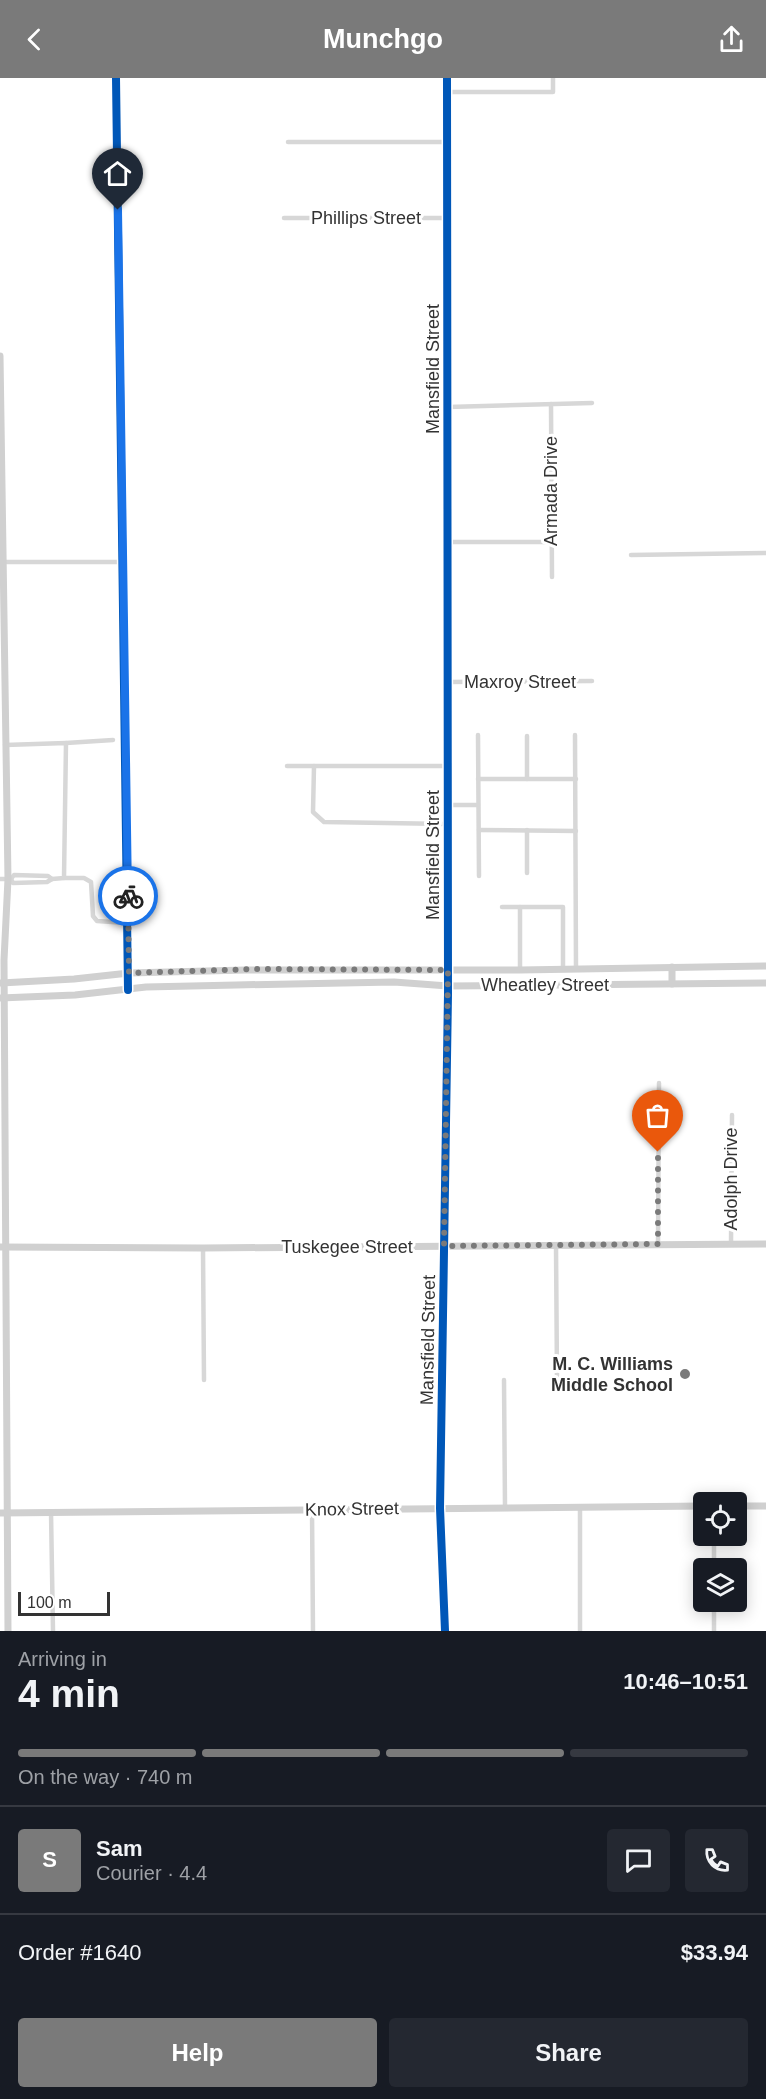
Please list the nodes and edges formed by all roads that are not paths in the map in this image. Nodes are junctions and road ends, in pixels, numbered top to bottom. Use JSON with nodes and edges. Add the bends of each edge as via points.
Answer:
{"nodes":[{"id":1,"x":116,"y":78,"type":"edge"},
{"id":2,"x":447,"y":78,"type":"edge"},
{"id":3,"x":553,"y":78,"type":"edge"},
{"id":4,"x":447,"y":92,"type":"junction"},
{"id":5,"x":288,"y":142,"type":"dead end"},
{"id":6,"x":447,"y":142,"type":"junction"},
{"id":7,"x":284,"y":218,"type":"dead end"},
{"id":8,"x":447,"y":218,"type":"junction"},
{"id":9,"x":0,"y":356,"type":"edge"},
{"id":10,"x":592,"y":403,"type":"dead end"},
{"id":11,"x":551,"y":404,"type":"junction"},
{"id":12,"x":448,"y":407,"type":"junction"},
{"id":13,"x":0,"y":463,"type":"edge"},
{"id":14,"x":448,"y":542,"type":"junction"},
{"id":15,"x":551,"y":542,"type":"junction"},
{"id":16,"x":766,"y":553,"type":"edge"},
{"id":17,"x":631,"y":555,"type":"dead end"},
{"id":18,"x":1,"y":562,"type":"edge"},
{"id":19,"x":122,"y":562,"type":"junction"},
{"id":20,"x":552,"y":577,"type":"dead end"},
{"id":21,"x":2,"y":664,"type":"edge"},
{"id":22,"x":592,"y":681,"type":"dead end"},
{"id":23,"x":447,"y":682,"type":"junction"},
{"id":24,"x":478,"y":735,"type":"dead end"},
{"id":25,"x":576,"y":735,"type":"dead end"},
{"id":26,"x":527,"y":736,"type":"dead end"},
{"id":27,"x":113,"y":740,"type":"dead end"},
{"id":28,"x":66,"y":743,"type":"junction"},
{"id":29,"x":5,"y":745,"type":"junction"},
{"id":30,"x":287,"y":765,"type":"dead end"},
{"id":31,"x":314,"y":765,"type":"junction"},
{"id":32,"x":447,"y":765,"type":"junction"},
{"id":33,"x":478,"y":779,"type":"junction"},
{"id":34,"x":527,"y":779,"type":"junction"},
{"id":35,"x":576,"y":779,"type":"junction"},
{"id":36,"x":447,"y":805,"type":"junction"},
{"id":37,"x":478,"y":805,"type":"junction"},
{"id":38,"x":447,"y":824,"type":"junction"},
{"id":39,"x":478,"y":830,"type":"junction"},
{"id":40,"x":527,"y":830,"type":"junction"},
{"id":41,"x":576,"y":831,"type":"junction"},
{"id":42,"x":527,"y":873,"type":"dead end"},
{"id":43,"x":479,"y":876,"type":"dead end"},
{"id":44,"x":64,"y":878,"type":"junction"},
{"id":45,"x":6,"y":879,"type":"edge"},
{"id":46,"x":502,"y":907,"type":"dead end"},
{"id":47,"x":520,"y":907,"type":"junction"},
{"id":48,"x":128,"y":923,"type":"junction"},
{"id":49,"x":766,"y":966,"type":"edge"},
{"id":50,"x":672,"y":967,"type":"junction"},
{"id":51,"x":341,"y":969,"type":"junction"},
{"id":52,"x":563,"y":969,"type":"junction"},
{"id":53,"x":576,"y":969,"type":"junction"},
{"id":54,"x":235,"y":970,"type":"junction"},
{"id":55,"x":448,"y":970,"type":"junction"},
{"id":56,"x":520,"y":970,"type":"junction"},
{"id":57,"x":129,"y":973,"type":"junction"},
{"id":58,"x":2,"y":983,"type":"edge"},
{"id":59,"x":766,"y":983,"type":"edge"},
{"id":60,"x":342,"y":984,"type":"junction"},
{"id":61,"x":672,"y":984,"type":"junction"},
{"id":62,"x":236,"y":985,"type":"junction"},
{"id":63,"x":563,"y":985,"type":"junction"},
{"id":64,"x":448,"y":986,"type":"junction"},
{"id":65,"x":128,"y":990,"type":"junction"},
{"id":66,"x":2,"y":998,"type":"edge"},
{"id":67,"x":659,"y":1083,"type":"dead end"},
{"id":68,"x":732,"y":1115,"type":"dead end"},
{"id":69,"x":3,"y":1124,"type":"edge"},
{"id":70,"x":658,"y":1244,"type":"junction"},
{"id":71,"x":731,"y":1244,"type":"junction"},
{"id":72,"x":766,"y":1244,"type":"edge"},
{"id":73,"x":444,"y":1246,"type":"junction"},
{"id":74,"x":556,"y":1246,"type":"junction"},
{"id":75,"x":2,"y":1247,"type":"edge"},
{"id":76,"x":203,"y":1248,"type":"junction"},
{"id":77,"x":3,"y":1345,"type":"edge"},
{"id":78,"x":557,"y":1378,"type":"dead end"},
{"id":79,"x":204,"y":1380,"type":"dead end"},
{"id":80,"x":504,"y":1380,"type":"dead end"},
{"id":81,"x":693,"y":1506,"type":"edge"},
{"id":82,"x":747,"y":1506,"type":"edge"},
{"id":83,"x":766,"y":1506,"type":"edge"},
{"id":84,"x":505,"y":1507,"type":"junction"},
{"id":85,"x":580,"y":1507,"type":"junction"},
{"id":86,"x":440,"y":1508,"type":"junction"},
{"id":87,"x":312,"y":1510,"type":"junction"},
{"id":88,"x":3,"y":1512,"type":"edge"},
{"id":89,"x":51,"y":1512,"type":"junction"},
{"id":90,"x":714,"y":1612,"type":"edge"},
{"id":91,"x":8,"y":1631,"type":"edge"},
{"id":92,"x":53,"y":1631,"type":"edge"},
{"id":93,"x":313,"y":1631,"type":"edge"},
{"id":94,"x":445,"y":1631,"type":"edge"},
{"id":95,"x":580,"y":1631,"type":"edge"},
{"id":96,"x":714,"y":1631,"type":"edge"}],
"edges":[{"from":1,"to":19,"type":"street"},
{"from":2,"to":4,"type":"street","name":"Mansfield Street"},
{"from":3,"to":4,"type":"street","via":[[553,92]]},
{"from":4,"to":6,"type":"street","name":"Mansfield Street"},
{"from":5,"to":6,"type":"street"},
{"from":6,"to":8,"type":"street","name":"Mansfield Street"},
{"from":7,"to":8,"type":"street","name":"Phillips Street"},
{"from":8,"to":12,"type":"street","name":"Mansfield Street"},
{"from":9,"to":13,"type":"street"},
{"from":10,"to":11,"type":"street"},
{"from":11,"to":12,"type":"street"},
{"from":11,"to":15,"type":"street","name":"Armada Drive"},
{"from":12,"to":14,"type":"street","name":"Mansfield Street"},
{"from":13,"to":18,"type":"street"},
{"from":14,"to":15,"type":"street"},
{"from":14,"to":23,"type":"street","name":"Mansfield Street"},
{"from":15,"to":20,"type":"street","name":"Armada Drive"},
{"from":16,"to":17,"type":"street"},
{"from":18,"to":19,"type":"street"},
{"from":18,"to":21,"type":"street"},
{"from":19,"to":48,"type":"street"},
{"from":21,"to":29,"type":"street"},
{"from":22,"to":23,"type":"street","name":"Maxroy Street"},
{"from":23,"to":32,"type":"street","name":"Mansfield Street"},
{"from":24,"to":33,"type":"street"},
{"from":25,"to":35,"type":"street"},
{"from":26,"to":34,"type":"street"},
{"from":27,"to":28,"type":"street"},
{"from":28,"to":29,"type":"street"},
{"from":28,"to":44,"type":"street"},
{"from":29,"to":45,"type":"street"},
{"from":30,"to":31,"type":"street"},
{"from":31,"to":32,"type":"street"},
{"from":31,"to":38,"type":"street","via":[[313,812],[324,822]]},
{"from":32,"to":36,"type":"street","name":"Mansfield Street"},
{"from":33,"to":34,"type":"street"},
{"from":33,"to":37,"type":"street"},
{"from":34,"to":35,"type":"street"},
{"from":35,"to":41,"type":"street"},
{"from":36,"to":37,"type":"street"},
{"from":36,"to":38,"type":"street","name":"Mansfield Street"},
{"from":37,"to":39,"type":"street"},
{"from":38,"to":55,"type":"street","name":"Mansfield Street"},
{"from":39,"to":40,"type":"street"},
{"from":39,"to":43,"type":"street"},
{"from":40,"to":41,"type":"street"},
{"from":40,"to":42,"type":"street"},
{"from":41,"to":53,"type":"street"},
{"from":44,"to":45,"type":"street","via":[[13,883]]},
{"from":44,"to":48,"type":"street","via":[[91,882],[93,916],[97,921]]},
{"from":45,"to":58,"type":"street"},
{"from":46,"to":47,"type":"street"},
{"from":47,"to":52,"type":"street","via":[[563,907]]},
{"from":47,"to":56,"type":"street"},
{"from":48,"to":57,"type":"street"},
{"from":49,"to":50,"type":"street","name":"Wheatley Street"},
{"from":50,"to":53,"type":"street","name":"Wheatley Street"},
{"from":50,"to":61,"type":"street"},
{"from":51,"to":54,"type":"street","name":"Wheatley Street"},
{"from":51,"to":55,"type":"street","name":"Wheatley Street"},
{"from":51,"to":60,"type":"street"},
{"from":52,"to":53,"type":"street","name":"Wheatley Street"},
{"from":52,"to":56,"type":"street","name":"Wheatley Street"},
{"from":52,"to":63,"type":"street"},
{"from":54,"to":57,"type":"street","name":"Wheatley Street"},
{"from":54,"to":62,"type":"street"},
{"from":55,"to":56,"type":"street","name":"Wheatley Street"},
{"from":55,"to":64,"type":"street","name":"Mansfield Street"},
{"from":57,"to":58,"type":"street","name":"Wheatley Street"},
{"from":57,"to":65,"type":"street"},
{"from":58,"to":66,"type":"street"},
{"from":59,"to":61,"type":"street","name":"Wheatley Street"},
{"from":60,"to":62,"type":"street","name":"Wheatley Street"},
{"from":60,"to":64,"type":"street","name":"Wheatley Street"},
{"from":61,"to":63,"type":"street","name":"Wheatley Street"},
{"from":62,"to":65,"type":"street","name":"Wheatley Street"},
{"from":63,"to":64,"type":"street","name":"Wheatley Street"},
{"from":64,"to":73,"type":"street","name":"Mansfield Street"},
{"from":65,"to":66,"type":"street","name":"Wheatley Street"},
{"from":66,"to":69,"type":"street"},
{"from":67,"to":70,"type":"street"},
{"from":68,"to":71,"type":"street","name":"Adolph Drive"},
{"from":69,"to":75,"type":"street"},
{"from":70,"to":71,"type":"street","name":"Tuskegee Street"},
{"from":70,"to":74,"type":"street","name":"Tuskegee Street"},
{"from":71,"to":72,"type":"street","name":"Tuskegee Street"},
{"from":73,"to":74,"type":"street","name":"Tuskegee Street"},
{"from":73,"to":76,"type":"street","name":"Tuskegee Street"},
{"from":73,"to":86,"type":"street","name":"Mansfield Street"},
{"from":74,"to":78,"type":"street"},
{"from":75,"to":76,"type":"street","name":"Tuskegee Street"},
{"from":75,"to":77,"type":"street"},
{"from":76,"to":79,"type":"street"},
{"from":77,"to":88,"type":"street"},
{"from":80,"to":84,"type":"street"},
{"from":81,"to":85,"type":"street","name":"Knox Street"},
{"from":82,"to":83,"type":"street"},
{"from":84,"to":85,"type":"street","name":"Knox Street"},
{"from":84,"to":86,"type":"street","name":"Knox Street"},
{"from":85,"to":95,"type":"street"},
{"from":86,"to":87,"type":"street","name":"Knox Street"},
{"from":86,"to":94,"type":"street","name":"Mansfield Street"},
{"from":87,"to":89,"type":"street","name":"Knox Street"},
{"from":87,"to":93,"type":"street"},
{"from":88,"to":89,"type":"street","name":"Knox Street"},
{"from":88,"to":91,"type":"street"},
{"from":89,"to":92,"type":"street"},
{"from":90,"to":96,"type":"street"}]}
